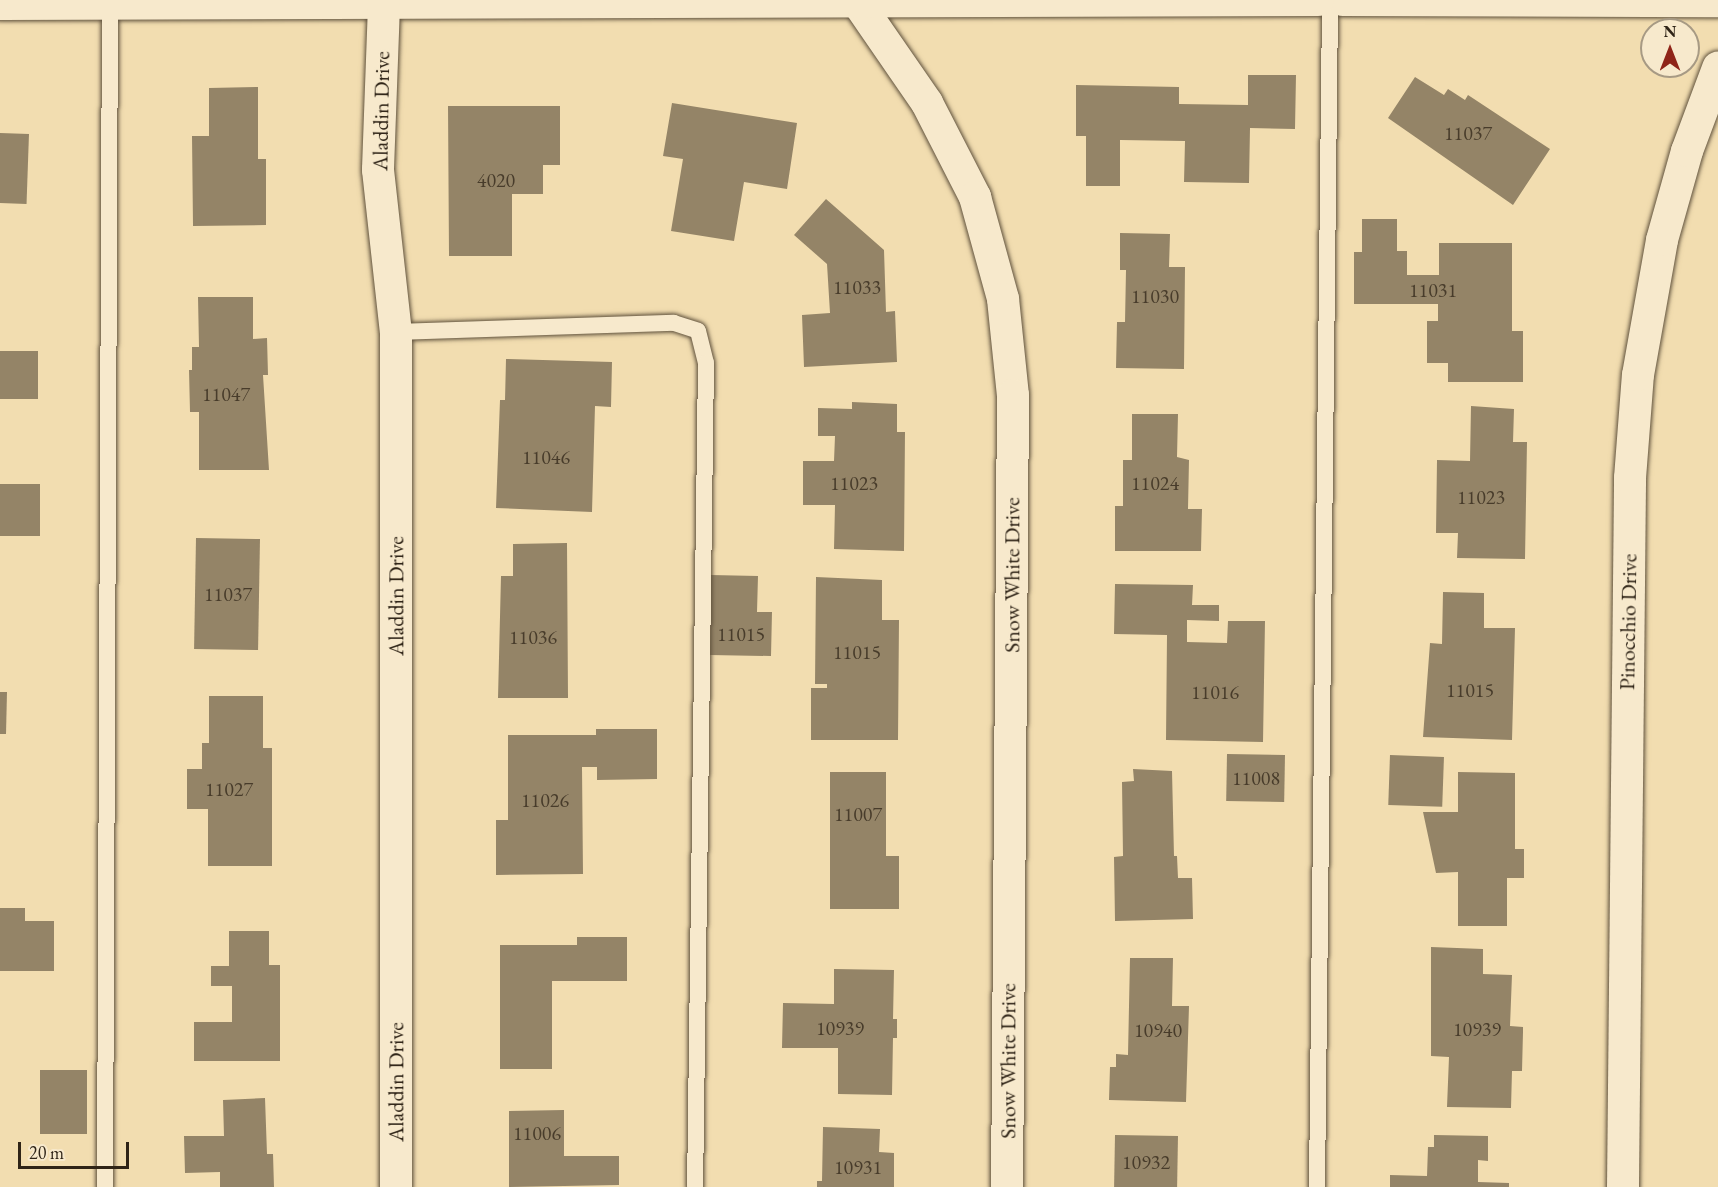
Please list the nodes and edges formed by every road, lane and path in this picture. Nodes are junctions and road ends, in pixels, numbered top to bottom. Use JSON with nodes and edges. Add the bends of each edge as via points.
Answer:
{"nodes":[{"id":1,"x":1318,"y":0,"type":"edge"},
{"id":2,"x":1330,"y":0,"type":"edge"},
{"id":3,"x":1343,"y":0,"type":"edge"},
{"id":4,"x":1480,"y":1,"type":"edge"},
{"id":5,"x":1718,"y":1,"type":"edge"},
{"id":6,"x":149,"y":2,"type":"edge"},
{"id":7,"x":858,"y":2,"type":"edge"},
{"id":8,"x":0,"y":4,"type":"edge"},
{"id":9,"x":110,"y":4,"type":"junction"},
{"id":10,"x":384,"y":5,"type":"junction"},
{"id":11,"x":1718,"y":68,"type":"edge"},
{"id":12,"x":396,"y":332,"type":"junction"},
{"id":13,"x":105,"y":1187,"type":"edge"},
{"id":14,"x":396,"y":1187,"type":"edge"},
{"id":15,"x":695,"y":1187,"type":"edge"},
{"id":16,"x":1007,"y":1187,"type":"edge"},
{"id":17,"x":1317,"y":1187,"type":"edge"},
{"id":18,"x":1623,"y":1187,"type":"edge"}],
"edges":[{"from":1,"to":7,"type":"street"},
{"from":2,"to":17,"type":"lane"},
{"from":3,"to":4,"type":"street"},
{"from":4,"to":5,"type":"street"},
{"from":6,"to":9,"type":"street"},
{"from":6,"to":10,"type":"street"},
{"from":7,"to":10,"type":"street"},
{"from":7,"to":16,"type":"street","name":"Snow White Drive","via":[[927,103],[975,197],[1004,298],[1013,395]]},
{"from":8,"to":9,"type":"street"},
{"from":9,"to":13,"type":"lane"},
{"from":10,"to":12,"type":"street","name":"Aladdin Drive","via":[[378,170]]},
{"from":11,"to":18,"type":"street","name":"Pinocchio Drive","via":[[1687,151],[1662,240],[1638,375],[1630,478]]},
{"from":12,"to":14,"type":"street","name":"Aladdin Drive"},
{"from":12,"to":15,"type":"lane","via":[[674,323],[698,331],[706,363]]}]}
